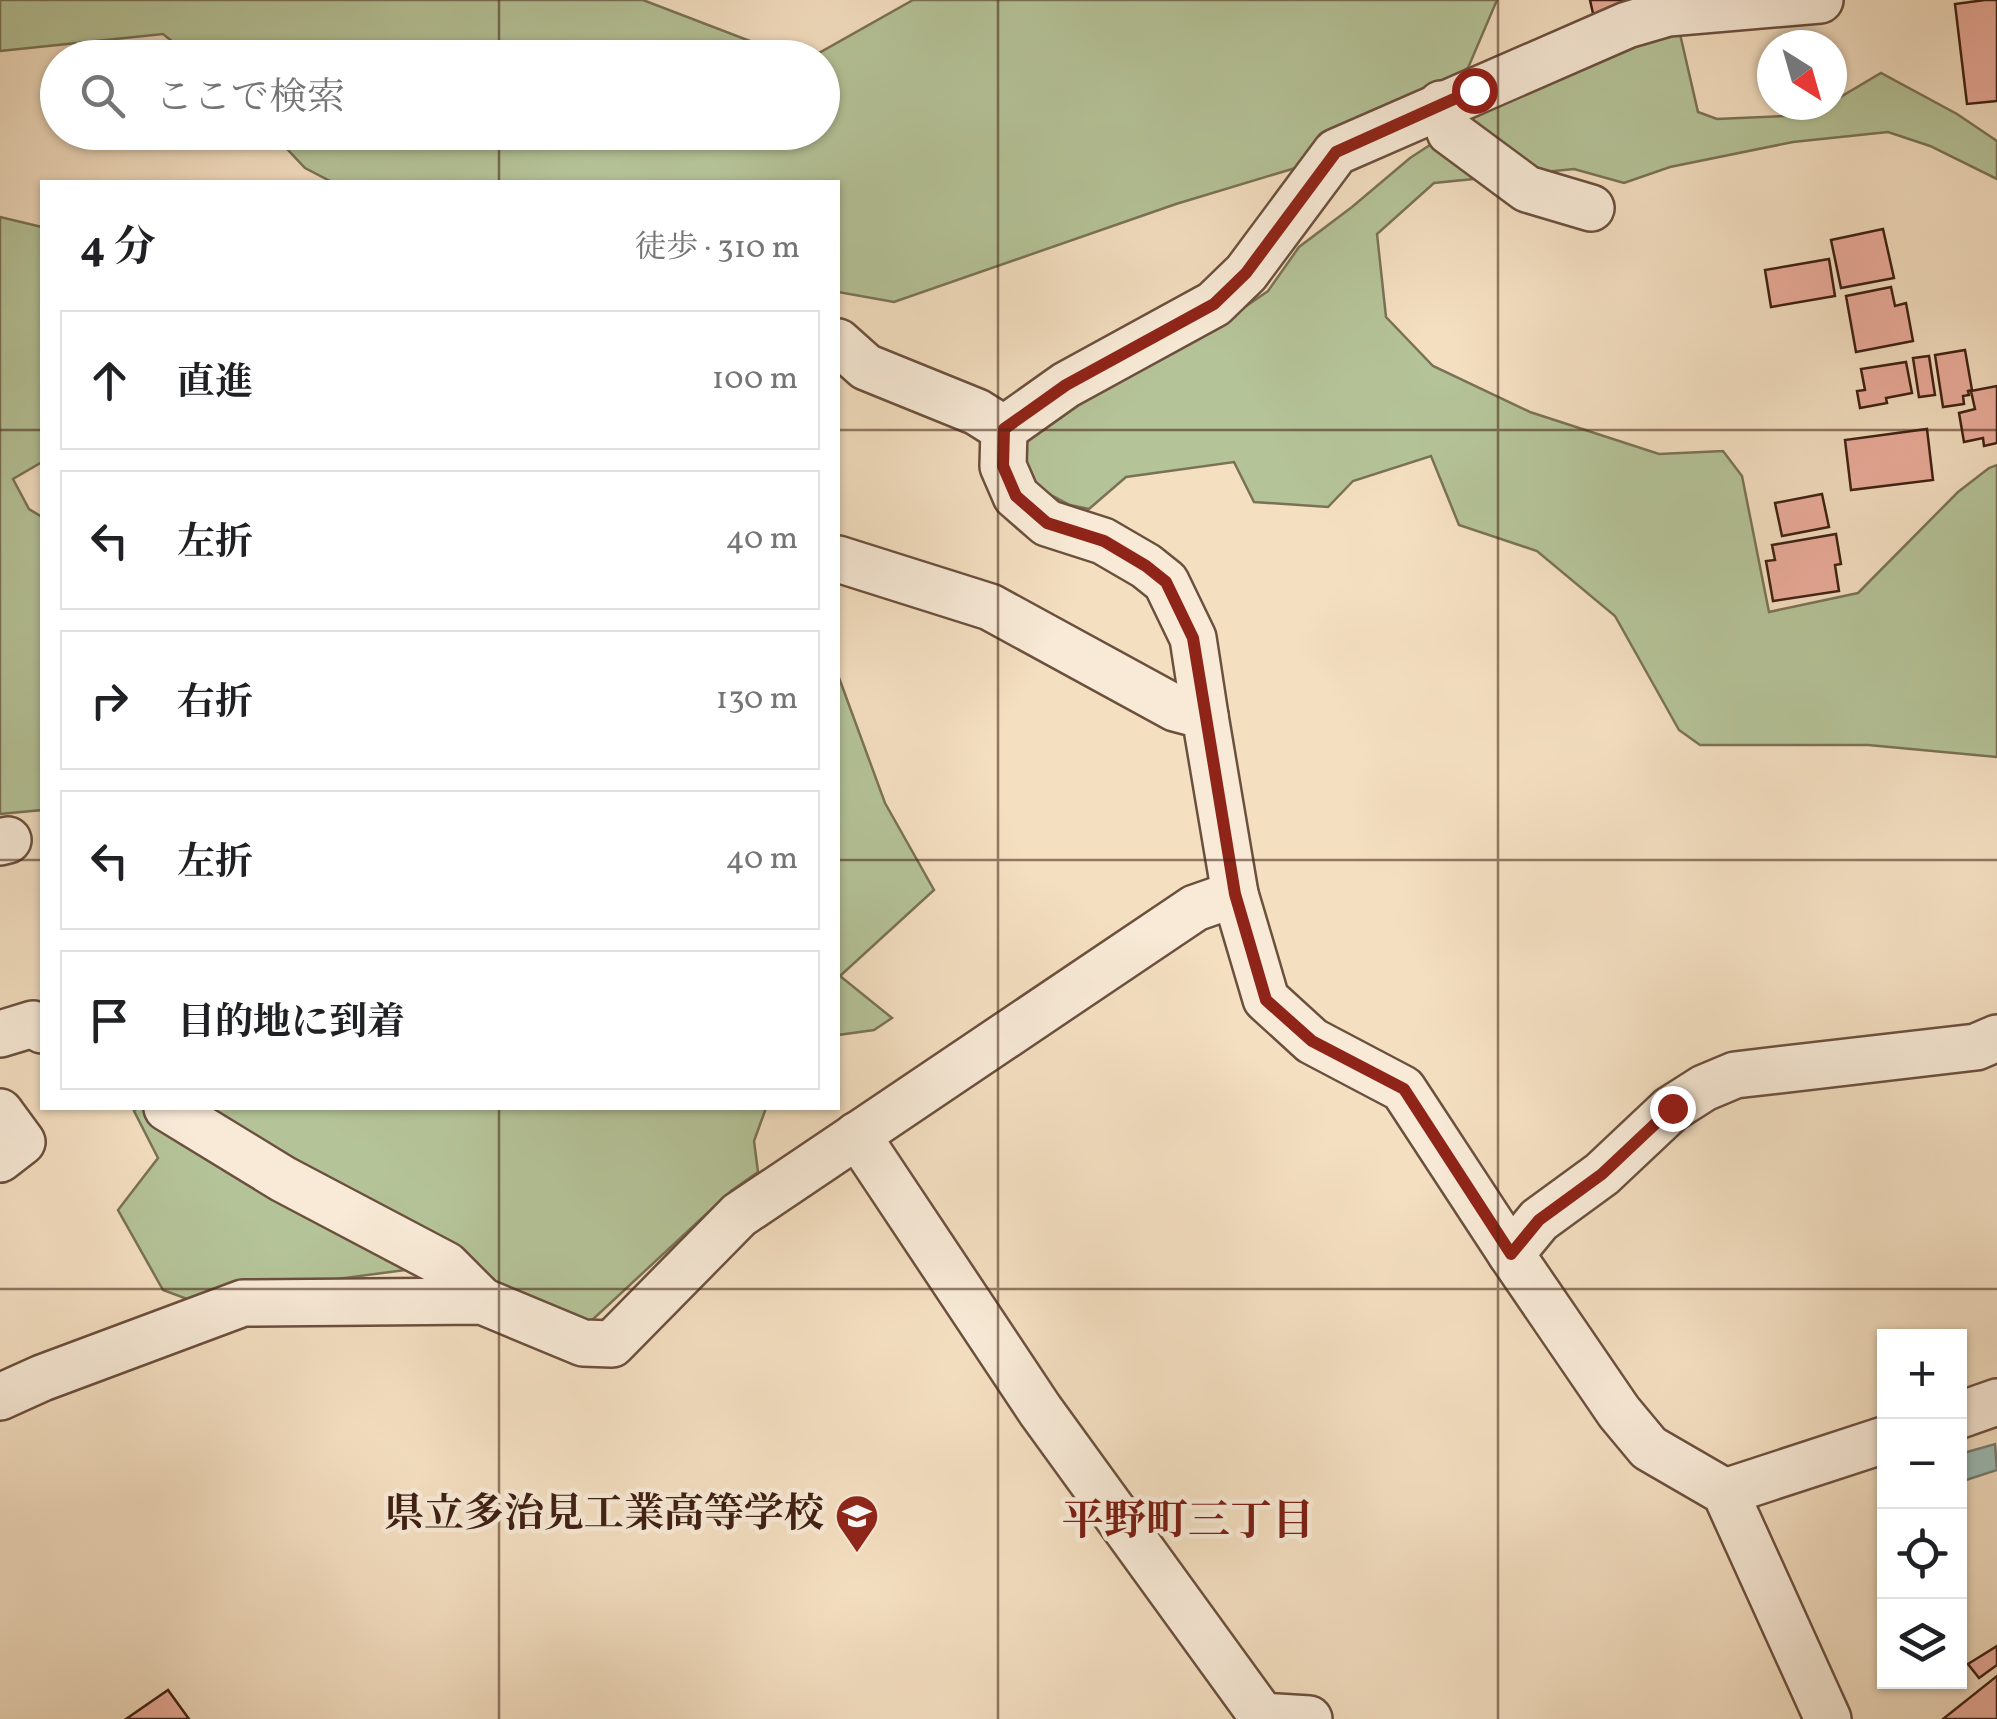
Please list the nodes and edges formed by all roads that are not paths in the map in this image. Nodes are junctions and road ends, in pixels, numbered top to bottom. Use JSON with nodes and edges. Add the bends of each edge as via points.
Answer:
{"nodes":[{"id":1,"x":1820,"y":0,"type":"edge"},
{"id":2,"x":1441,"y":104,"type":"junction"},
{"id":3,"x":1591,"y":208,"type":"dead end"},
{"id":4,"x":840,"y":344,"type":"edge"},
{"id":5,"x":1004,"y":429,"type":"junction"},
{"id":6,"x":840,"y":560,"type":"edge"},
{"id":7,"x":1206,"y":716,"type":"junction"},
{"id":8,"x":1235,"y":894,"type":"junction"},
{"id":9,"x":40,"y":1029,"type":"edge"},
{"id":10,"x":0,"y":1034,"type":"edge"},
{"id":11,"x":1997,"y":1038,"type":"edge"},
{"id":12,"x":170,"y":1110,"type":"edge"},
{"id":13,"x":0,"y":1112,"type":"edge"},
{"id":14,"x":858,"y":1135,"type":"junction"},
{"id":15,"x":0,"y":1159,"type":"edge"},
{"id":16,"x":1511,"y":1254,"type":"junction"},
{"id":17,"x":482,"y":1301,"type":"junction"},
{"id":18,"x":0,"y":1397,"type":"edge"},
{"id":19,"x":1997,"y":1402,"type":"edge"},
{"id":20,"x":1967,"y":1413,"type":"edge"},
{"id":21,"x":1877,"y":1442,"type":"edge"},
{"id":22,"x":1725,"y":1492,"type":"junction"},
{"id":23,"x":1308,"y":1719,"type":"edge"},
{"id":24,"x":1828,"y":1719,"type":"edge"}],
"edges":[{"from":1,"to":2,"type":"street","via":[[1668,13]]},
{"from":2,"to":3,"type":"street","via":[[1450,132],[1527,188]]},
{"from":2,"to":5,"type":"street","via":[[1336,152],[1246,273],[1214,304],[1066,385]]},
{"from":4,"to":5,"type":"street","via":[[866,367]]},
{"from":5,"to":7,"type":"street","via":[[1003,466],[1016,496],[1047,523],[1104,541],[1166,582],[1193,638]]},
{"from":6,"to":7,"type":"street","via":[[990,607],[1175,708]]},
{"from":7,"to":8,"type":"street"},
{"from":8,"to":14,"type":"street","via":[[1194,908]]},
{"from":8,"to":16,"type":"street","via":[[1266,1000],[1312,1041],[1404,1089]]},
{"from":9,"to":10,"type":"street","via":[[33,1024]]},
{"from":11,"to":16,"type":"street","via":[[1976,1047],[1735,1075],[1704,1088],[1539,1220]]},
{"from":12,"to":17,"type":"street","via":[[282,1179],[446,1266]]},
{"from":13,"to":15,"type":"street","via":[[22,1142]]},
{"from":14,"to":17,"type":"street","via":[[739,1215],[612,1344],[583,1343]]},
{"from":14,"to":23,"type":"street","via":[[1040,1410],[1262,1716]]},
{"from":16,"to":22,"type":"street","via":[[1649,1448]]},
{"from":17,"to":18,"type":"street","via":[[243,1303]]},
{"from":19,"to":20,"type":"street"},
{"from":21,"to":22,"type":"street"},
{"from":22,"to":24,"type":"street"}]}
